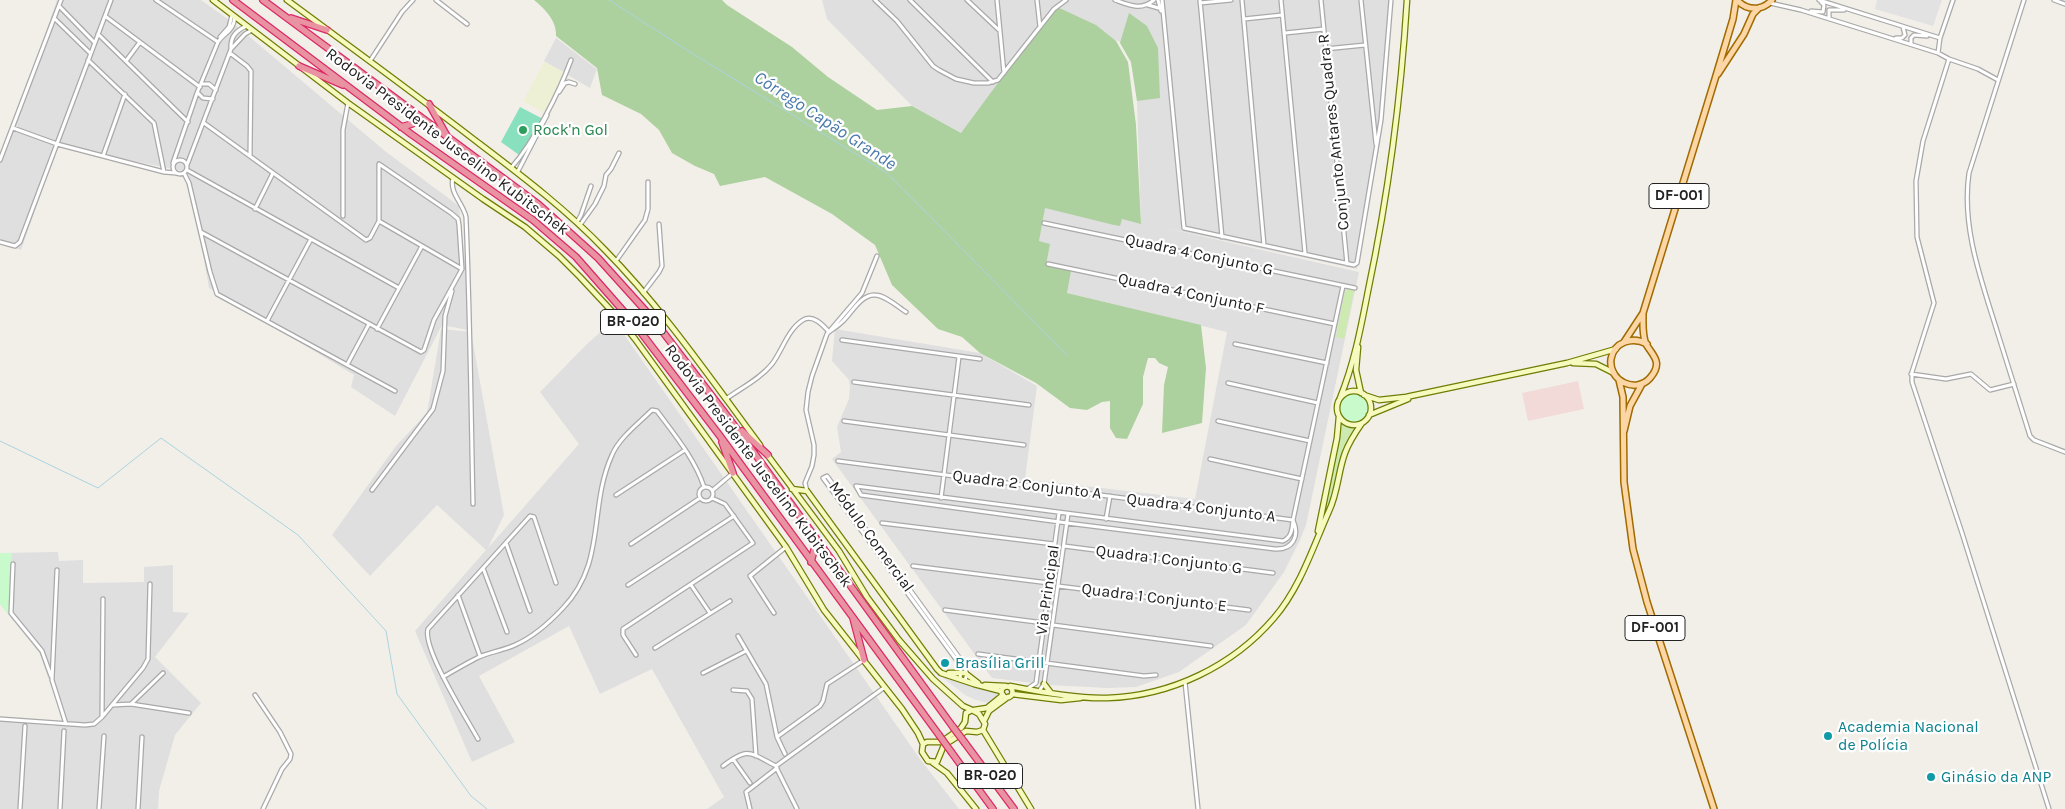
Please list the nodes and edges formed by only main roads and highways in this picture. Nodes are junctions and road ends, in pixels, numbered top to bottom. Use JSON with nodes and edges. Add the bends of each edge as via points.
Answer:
{"nodes":[{"id":1,"x":213,"y":0,"type":"edge"},
{"id":2,"x":233,"y":0,"type":"edge"},
{"id":3,"x":264,"y":0,"type":"edge"},
{"id":4,"x":287,"y":0,"type":"edge"},
{"id":5,"x":1407,"y":0,"type":"edge"},
{"id":6,"x":1736,"y":0,"type":"edge"},
{"id":7,"x":1770,"y":2,"type":"edge"},
{"id":8,"x":1759,"y":8,"type":"junction"},
{"id":9,"x":285,"y":16,"type":"junction"},
{"id":10,"x":327,"y":30,"type":"junction"},
{"id":11,"x":299,"y":66,"type":"junction"},
{"id":12,"x":1715,"y":79,"type":"junction"},
{"id":13,"x":352,"y":89,"type":"junction"},
{"id":14,"x":429,"y":104,"type":"junction"},
{"id":15,"x":412,"y":111,"type":"junction"},
{"id":16,"x":401,"y":127,"type":"junction"},
{"id":17,"x":450,"y":140,"type":"junction"},
{"id":18,"x":1643,"y":313,"type":"junction"},
{"id":19,"x":1360,"y":331,"type":"junction"},
{"id":20,"x":1624,"y":342,"type":"junction"},
{"id":21,"x":1647,"y":344,"type":"junction"},
{"id":22,"x":1616,"y":348,"type":"junction"},
{"id":23,"x":1567,"y":363,"type":"junction"},
{"id":24,"x":1614,"y":373,"type":"junction"},
{"id":25,"x":1619,"y":380,"type":"junction"},
{"id":26,"x":1642,"y":384,"type":"junction"},
{"id":27,"x":1362,"y":394,"type":"junction"},
{"id":28,"x":1421,"y":394,"type":"junction"},
{"id":29,"x":1340,"y":398,"type":"junction"},
{"id":30,"x":1369,"y":415,"type":"junction"},
{"id":31,"x":1339,"y":416,"type":"junction"},
{"id":32,"x":731,"y":421,"type":"junction"},
{"id":33,"x":1362,"y":423,"type":"junction"},
{"id":34,"x":720,"y":436,"type":"junction"},
{"id":35,"x":1622,"y":442,"type":"junction"},
{"id":36,"x":768,"y":455,"type":"junction"},
{"id":37,"x":733,"y":473,"type":"junction"},
{"id":38,"x":792,"y":489,"type":"junction"},
{"id":39,"x":842,"y":539,"type":"junction"},
{"id":40,"x":1317,"y":539,"type":"junction"},
{"id":41,"x":839,"y":551,"type":"junction"},
{"id":42,"x":825,"y":552,"type":"junction"},
{"id":43,"x":811,"y":562,"type":"junction"},
{"id":44,"x":852,"y":614,"type":"junction"},
{"id":45,"x":864,"y":660,"type":"junction"},
{"id":46,"x":945,"y":674,"type":"junction"},
{"id":47,"x":1044,"y":684,"type":"road end"},
{"id":48,"x":1008,"y":686,"type":"junction"},
{"id":49,"x":1039,"y":691,"type":"junction"},
{"id":50,"x":1051,"y":693,"type":"junction"},
{"id":51,"x":1006,"y":694,"type":"junction"},
{"id":52,"x":1034,"y":696,"type":"junction"},
{"id":53,"x":1089,"y":697,"type":"junction"},
{"id":54,"x":973,"y":710,"type":"junction"},
{"id":55,"x":984,"y":721,"type":"junction"},
{"id":56,"x":983,"y":730,"type":"junction"},
{"id":57,"x":923,"y":744,"type":"junction"},
{"id":58,"x":933,"y":763,"type":"junction"},
{"id":59,"x":976,"y":809,"type":"edge"},
{"id":60,"x":993,"y":809,"type":"edge"},
{"id":61,"x":1014,"y":809,"type":"edge"},
{"id":62,"x":1031,"y":809,"type":"edge"},
{"id":63,"x":1714,"y":809,"type":"edge"}],
"edges":[{"from":1,"to":11,"type":"main road"},
{"from":2,"to":13,"type":"highway","name":"Rodovia Presidente Juscelino Kubitschek","number":"BR-020"},
{"from":3,"to":9,"type":"highway","name":"Rodovia Presidente Juscelino Kubitschek","number":"BR-020"},
{"from":4,"to":10,"type":"main road"},
{"from":5,"to":19,"type":"main road","via":[[1378,245]]},
{"from":6,"to":8,"type":"main road","number":"DF-001","via":[[1746,7]]},
{"from":6,"to":12,"type":"main road","number":"DF-001"},
{"from":7,"to":8,"type":"main road"},
{"from":8,"to":12,"type":"main road","number":"DF-001"},
{"from":9,"to":10,"type":"highway"},
{"from":9,"to":15,"type":"highway","name":"Rodovia Presidente Juscelino Kubitschek","number":"BR-020"},
{"from":10,"to":14,"type":"main road"},
{"from":11,"to":13,"type":"highway"},
{"from":11,"to":37,"type":"main road","via":[[525,227],[559,256],[621,321]]},
{"from":12,"to":18,"type":"main road","number":"DF-001"},
{"from":13,"to":16,"type":"highway","name":"Rodovia Presidente Juscelino Kubitschek","number":"BR-020"},
{"from":14,"to":17,"type":"highway"},
{"from":14,"to":36,"type":"main road","via":[[579,224],[616,261],[667,320]]},
{"from":15,"to":16,"type":"highway","via":[[412,124]]},
{"from":15,"to":17,"type":"highway","name":"Rodovia Presidente Juscelino Kubitschek","number":"BR-020"},
{"from":16,"to":34,"type":"highway","name":"Rodovia Presidente Juscelino Kubitschek","number":"BR-020","via":[[533,220],[576,257],[633,322]]},
{"from":17,"to":32,"type":"highway","name":"Rodovia Presidente Juscelino Kubitschek","number":"BR-020","via":[[552,216],[598,258],[653,319]]},
{"from":18,"to":20,"type":"main road","number":"DF-001"},
{"from":18,"to":21,"type":"main road","number":"DF-001"},
{"from":19,"to":27,"type":"main road","via":[[1356,370]]},
{"from":19,"to":29,"type":"main road"},
{"from":20,"to":21,"type":"main road"},
{"from":20,"to":22,"type":"main road","number":"DF-001"},
{"from":21,"to":26,"type":"main road","number":"DF-001","via":[[1656,363],[1651,377]]},
{"from":22,"to":23,"type":"main road"},
{"from":22,"to":24,"type":"main road","via":[[1611,363]]},
{"from":23,"to":24,"type":"main road","via":[[1596,364]]},
{"from":23,"to":28,"type":"main road"},
{"from":24,"to":25,"type":"main road","number":"DF-001"},
{"from":25,"to":26,"type":"main road","via":[[1630,385]]},
{"from":25,"to":35,"type":"main road","number":"DF-001","via":[[1623,397]]},
{"from":26,"to":35,"type":"main road","number":"DF-001","via":[[1630,406]]},
{"from":27,"to":28,"type":"main road","via":[[1379,400]]},
{"from":27,"to":29,"type":"main road","via":[[1349,392]]},
{"from":27,"to":30,"type":"main road","via":[[1370,406]]},
{"from":28,"to":30,"type":"main road"},
{"from":29,"to":31,"type":"main road"},
{"from":30,"to":33,"type":"main road"},
{"from":31,"to":33,"type":"main road","via":[[1346,424]]},
{"from":31,"to":40,"type":"main road"},
{"from":32,"to":36,"type":"highway"},
{"from":32,"to":42,"type":"highway","name":"Rodovia Presidente Juscelino Kubitschek","number":"BR-020"},
{"from":33,"to":40,"type":"main road","via":[[1348,444],[1333,502]]},
{"from":34,"to":37,"type":"highway"},
{"from":34,"to":43,"type":"highway","name":"Rodovia Presidente Juscelino Kubitschek","number":"BR-020"},
{"from":35,"to":63,"type":"main road","number":"DF-001","via":[[1626,506],[1636,562]]},
{"from":36,"to":38,"type":"main road"},
{"from":37,"to":45,"type":"main road","via":[[786,547],[824,610]]},
{"from":38,"to":39,"type":"main road","name":"Módulo Comercial","via":[[807,491]]},
{"from":38,"to":41,"type":"main road"},
{"from":39,"to":41,"type":"main road","name":"Módulo Comercial"},
{"from":39,"to":46,"type":"main road","name":"Módulo Comercial","via":[[937,669]]},
{"from":40,"to":53,"type":"main road","via":[[1296,584],[1274,618],[1242,649],[1213,669],[1185,682],[1122,697]]},
{"from":41,"to":54,"type":"main road","via":[[899,640],[934,679],[963,706]]},
{"from":42,"to":43,"type":"highway","via":[[814,550]]},
{"from":42,"to":61,"type":"highway","name":"Rodovia Presidente Juscelino Kubitschek","number":"BR-020","bridge":true},
{"from":43,"to":44,"type":"highway","name":"Rodovia Presidente Juscelino Kubitschek","number":"BR-020"},
{"from":44,"to":45,"type":"highway"},
{"from":44,"to":60,"type":"highway","name":"Rodovia Presidente Juscelino Kubitschek","number":"BR-020","bridge":true},
{"from":45,"to":57,"type":"main road","via":[[886,686]]},
{"from":46,"to":48,"type":"main road","via":[[961,672],[977,683]]},
{"from":46,"to":51,"type":"main road","name":"Módulo Comercial"},
{"from":47,"to":50,"type":"main road"},
{"from":48,"to":49,"type":"main road"},
{"from":48,"to":51,"type":"main road"},
{"from":48,"to":51,"type":"main road","via":[[1012,689]]},
{"from":49,"to":50,"type":"main road"},
{"from":49,"to":52,"type":"main road"},
{"from":50,"to":53,"type":"main road"},
{"from":51,"to":52,"type":"main road","name":"Módulo Comercial"},
{"from":51,"to":54,"type":"main road","via":[[987,708]]},
{"from":51,"to":55,"type":"main road"},
{"from":52,"to":53,"type":"main road","name":"Módulo Comercial","via":[[1062,700]]},
{"from":54,"to":55,"type":"main road"},
{"from":54,"to":57,"type":"main road","via":[[966,713],[963,725],[941,742]]},
{"from":55,"to":56,"type":"main road"},
{"from":56,"to":58,"type":"main road","via":[[966,731],[944,744],[939,760]]},
{"from":56,"to":62,"type":"main road"},
{"from":57,"to":58,"type":"main road","via":[[922,754]]},
{"from":58,"to":59,"type":"main road","via":[[947,773]]}]}
